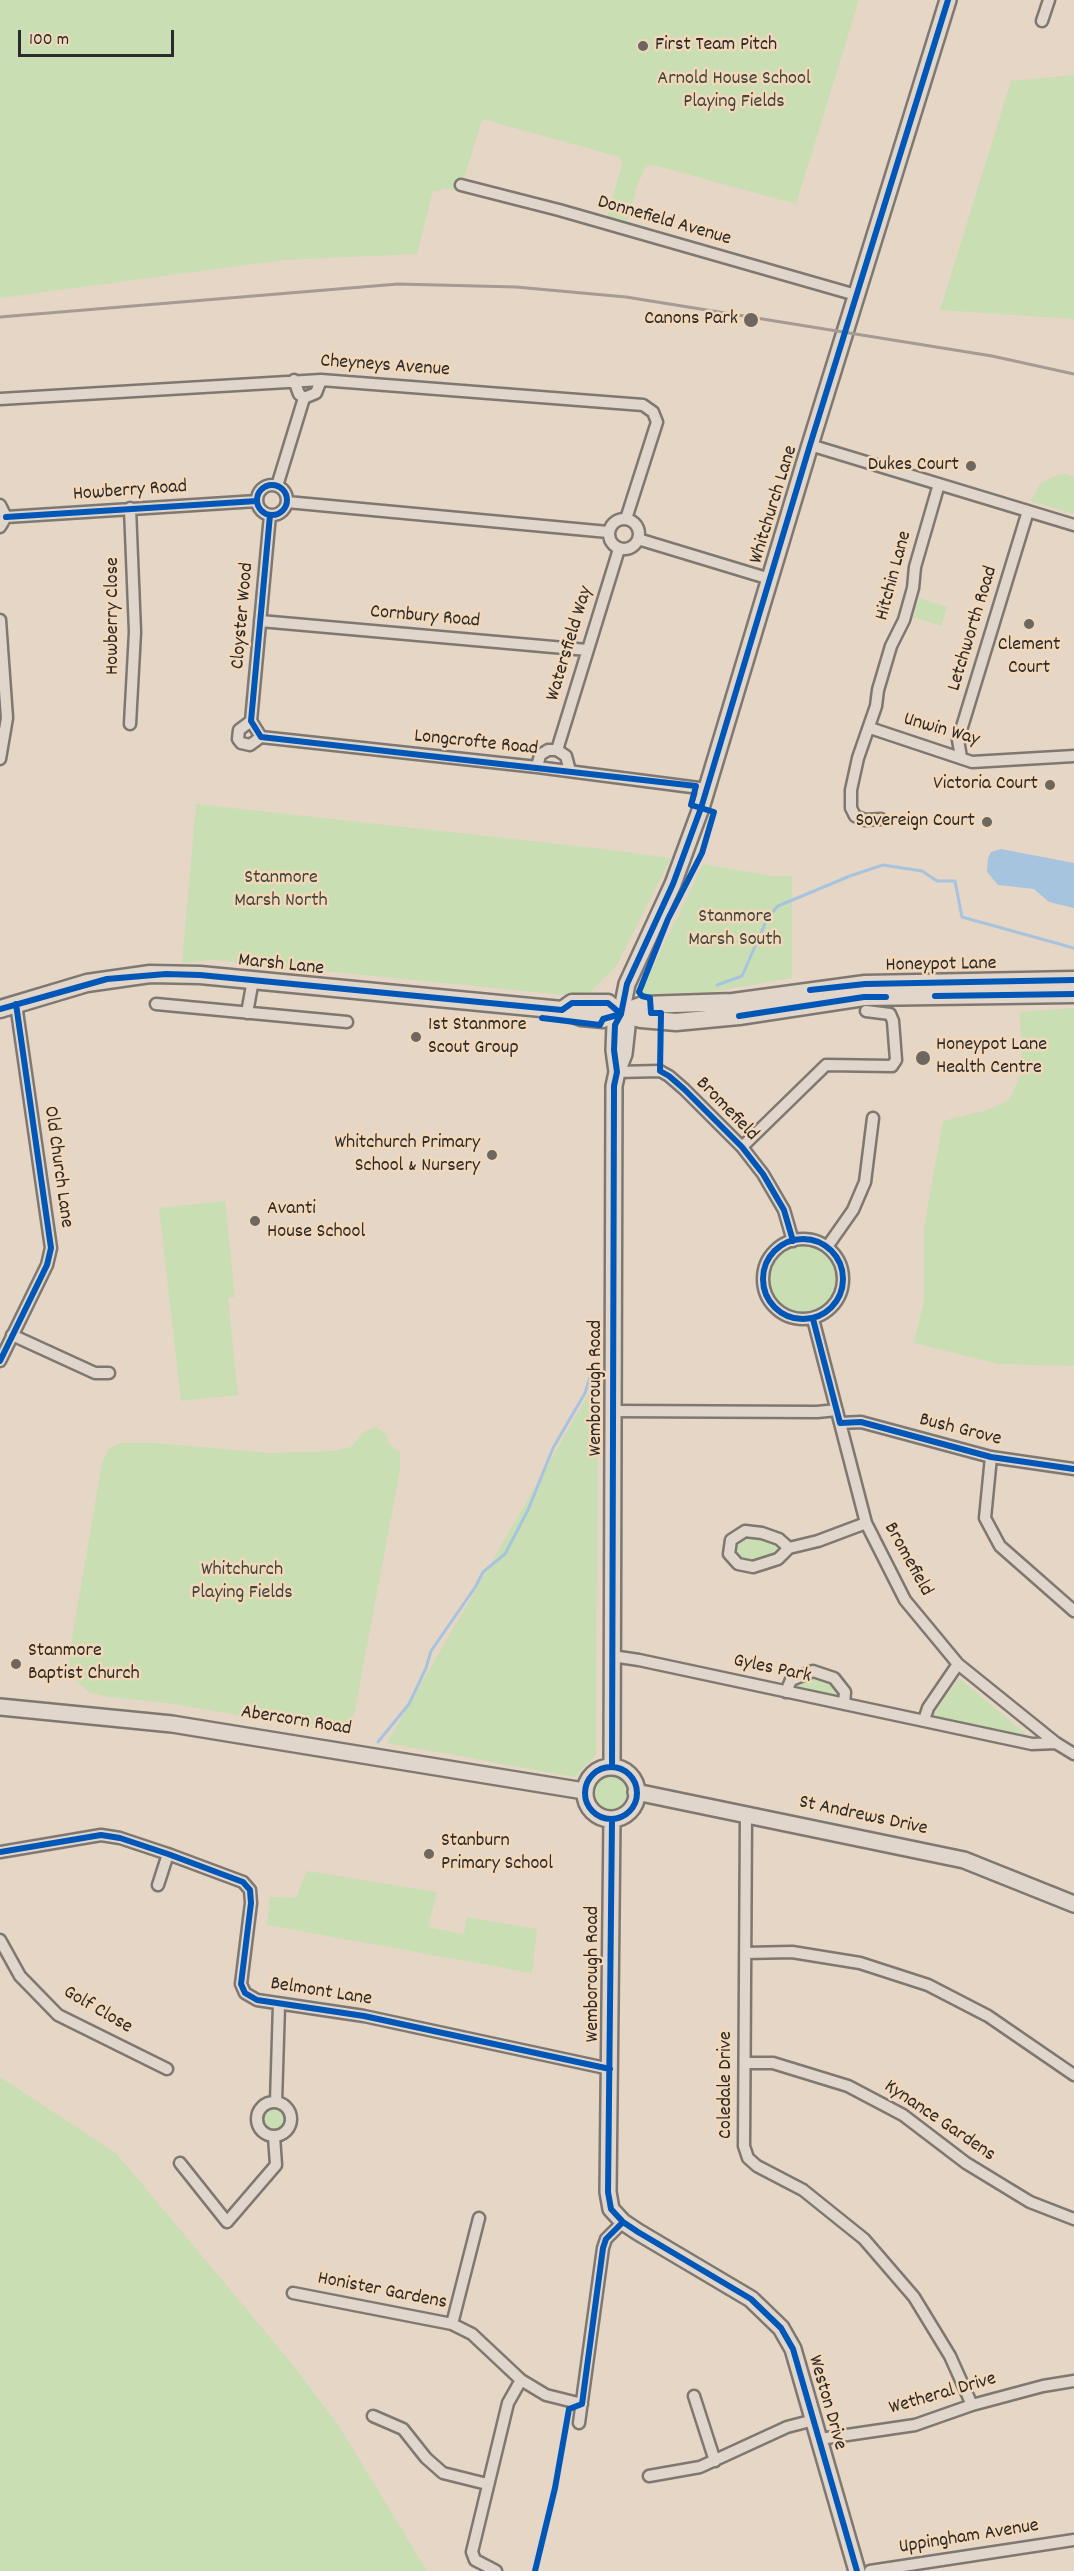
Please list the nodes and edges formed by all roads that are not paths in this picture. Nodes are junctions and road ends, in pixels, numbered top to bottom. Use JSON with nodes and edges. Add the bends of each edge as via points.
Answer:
{"nodes":[{"id":1,"x":948,"y":0,"type":"edge"},
{"id":2,"x":1049,"y":0,"type":"edge"},
{"id":3,"x":1042,"y":21,"type":"dead end"},
{"id":4,"x":462,"y":185,"type":"dead end"},
{"id":5,"x":856,"y":295,"type":"junction"},
{"id":6,"x":294,"y":380,"type":"junction"},
{"id":7,"x":321,"y":380,"type":"junction"},
{"id":8,"x":304,"y":398,"type":"junction"},
{"id":9,"x":0,"y":399,"type":"edge"},
{"id":10,"x":810,"y":445,"type":"junction"},
{"id":11,"x":939,"y":484,"type":"junction"},
{"id":12,"x":277,"y":486,"type":"junction"},
{"id":13,"x":257,"y":501,"type":"junction"},
{"id":14,"x":287,"y":502,"type":"junction"},
{"id":15,"x":0,"y":505,"type":"edge"},
{"id":16,"x":130,"y":508,"type":"junction"},
{"id":17,"x":1028,"y":511,"type":"junction"},
{"id":18,"x":270,"y":515,"type":"junction"},
{"id":19,"x":626,"y":519,"type":"junction"},
{"id":20,"x":3,"y":522,"type":"edge"},
{"id":21,"x":1074,"y":525,"type":"edge"},
{"id":22,"x":608,"y":532,"type":"junction"},
{"id":23,"x":638,"y":539,"type":"junction"},
{"id":24,"x":619,"y":549,"type":"junction"},
{"id":25,"x":770,"y":579,"type":"junction"},
{"id":26,"x":0,"y":620,"type":"edge"},
{"id":27,"x":260,"y":621,"type":"junction"},
{"id":28,"x":587,"y":650,"type":"junction"},
{"id":29,"x":251,"y":721,"type":"junction"},
{"id":30,"x":130,"y":724,"type":"dead end"},
{"id":31,"x":870,"y":728,"type":"junction"},
{"id":32,"x":261,"y":737,"type":"junction"},
{"id":33,"x":557,"y":750,"type":"junction"},
{"id":34,"x":1074,"y":756,"type":"edge"},
{"id":35,"x":961,"y":757,"type":"junction"},
{"id":36,"x":0,"y":759,"type":"edge"},
{"id":37,"x":537,"y":767,"type":"junction"},
{"id":38,"x":570,"y":771,"type":"junction"},
{"id":39,"x":707,"y":789,"type":"junction"},
{"id":40,"x":881,"y":819,"type":"dead end"},
{"id":41,"x":253,"y":980,"type":"junction"},
{"id":42,"x":1074,"y":980,"type":"edge"},
{"id":43,"x":1074,"y":994,"type":"edge"},
{"id":44,"x":16,"y":1004,"type":"junction"},
{"id":45,"x":156,"y":1004,"type":"dead end"},
{"id":46,"x":0,"y":1009,"type":"edge"},
{"id":47,"x":866,"y":1011,"type":"dead end"},
{"id":48,"x":247,"y":1013,"type":"junction"},
{"id":49,"x":621,"y":1014,"type":"junction"},
{"id":50,"x":347,"y":1022,"type":"dead end"},
{"id":51,"x":617,"y":1072,"type":"junction"},
{"id":52,"x":873,"y":1118,"type":"dead end"},
{"id":53,"x":742,"y":1147,"type":"junction"},
{"id":54,"x":794,"y":1241,"type":"junction"},
{"id":55,"x":827,"y":1247,"type":"junction"},
{"id":56,"x":813,"y":1319,"type":"junction"},
{"id":57,"x":12,"y":1335,"type":"junction"},
{"id":58,"x":0,"y":1361,"type":"edge"},
{"id":59,"x":109,"y":1373,"type":"dead end"},
{"id":60,"x":837,"y":1410,"type":"junction"},
{"id":61,"x":613,"y":1411,"type":"junction"},
{"id":62,"x":840,"y":1424,"type":"junction"},
{"id":63,"x":992,"y":1457,"type":"junction"},
{"id":64,"x":1074,"y":1469,"type":"edge"},
{"id":65,"x":866,"y":1523,"type":"junction"},
{"id":66,"x":789,"y":1548,"type":"junction"},
{"id":67,"x":1074,"y":1611,"type":"edge"},
{"id":68,"x":612,"y":1656,"type":"junction"},
{"id":69,"x":958,"y":1664,"type":"junction"},
{"id":70,"x":786,"y":1692,"type":"junction"},
{"id":71,"x":844,"y":1704,"type":"junction"},
{"id":72,"x":0,"y":1707,"type":"edge"},
{"id":73,"x":924,"y":1720,"type":"junction"},
{"id":74,"x":1056,"y":1743,"type":"junction"},
{"id":75,"x":1074,"y":1754,"type":"edge"},
{"id":76,"x":612,"y":1766,"type":"junction"},
{"id":77,"x":584,"y":1791,"type":"junction"},
{"id":78,"x":636,"y":1792,"type":"junction"},
{"id":79,"x":746,"y":1814,"type":"junction"},
{"id":80,"x":612,"y":1819,"type":"junction"},
{"id":81,"x":0,"y":1852,"type":"edge"},
{"id":82,"x":168,"y":1854,"type":"junction"},
{"id":83,"x":158,"y":1885,"type":"dead end"},
{"id":84,"x":1074,"y":1904,"type":"edge"},
{"id":85,"x":0,"y":1940,"type":"edge"},
{"id":86,"x":746,"y":1953,"type":"junction"},
{"id":87,"x":279,"y":2004,"type":"junction"},
{"id":88,"x":745,"y":2063,"type":"junction"},
{"id":89,"x":167,"y":2069,"type":"dead end"},
{"id":90,"x":610,"y":2069,"type":"junction"},
{"id":91,"x":1074,"y":2075,"type":"edge"},
{"id":92,"x":276,"y":2102,"type":"junction"},
{"id":93,"x":274,"y":2136,"type":"junction"},
{"id":94,"x":180,"y":2163,"type":"dead end"},
{"id":95,"x":479,"y":2218,"type":"dead end"},
{"id":96,"x":1074,"y":2219,"type":"edge"},
{"id":97,"x":623,"y":2222,"type":"junction"},
{"id":98,"x":293,"y":2293,"type":"dead end"},
{"id":99,"x":452,"y":2324,"type":"junction"},
{"id":100,"x":521,"y":2380,"type":"junction"},
{"id":101,"x":1074,"y":2381,"type":"edge"},
{"id":102,"x":694,"y":2396,"type":"dead end"},
{"id":103,"x":582,"y":2404,"type":"junction"},
{"id":104,"x":972,"y":2405,"type":"junction"},
{"id":105,"x":373,"y":2416,"type":"dead end"},
{"id":106,"x":814,"y":2420,"type":"junction"},
{"id":107,"x":579,"y":2423,"type":"dead end"},
{"id":108,"x":820,"y":2439,"type":"junction"},
{"id":109,"x":715,"y":2461,"type":"junction"},
{"id":110,"x":649,"y":2476,"type":"dead end"},
{"id":111,"x":487,"y":2484,"type":"junction"},
{"id":112,"x":1074,"y":2540,"type":"edge"},
{"id":113,"x":496,"y":2571,"type":"edge"},
{"id":114,"x":857,"y":2571,"type":"edge"},
{"id":115,"x":870,"y":2571,"type":"edge"}],
"edges":[{"from":1,"to":5,"type":"street","name":"Whitchurch Lane"},
{"from":2,"to":3,"type":"street"},
{"from":4,"to":5,"type":"street","name":"Donnefield Avenue"},
{"from":5,"to":10,"type":"street","name":"Whitchurch Lane"},
{"from":6,"to":7,"type":"street","name":"Cheyneys Avenue"},
{"from":6,"to":8,"type":"street"},
{"from":6,"to":9,"type":"street","name":"Cheyneys Avenue"},
{"from":7,"to":8,"type":"street","via":[[316,393]]},
{"from":7,"to":19,"type":"street","name":"Cheyneys Avenue","via":[[643,405],[653,412],[657,422]]},
{"from":8,"to":12,"type":"street"},
{"from":10,"to":11,"type":"street"},
{"from":10,"to":25,"type":"street","name":"Whitchurch Lane"},
{"from":11,"to":17,"type":"street"},
{"from":11,"to":31,"type":"street","name":"Hitchin Lane","via":[[903,624],[891,645]]},
{"from":12,"to":13,"type":"street","via":[[263,488]]},
{"from":12,"to":14,"type":"street","via":[[286,494]]},
{"from":13,"to":16,"type":"street","name":"Howberry Road"},
{"from":13,"to":18,"type":"street","via":[[260,509]]},
{"from":14,"to":18,"type":"street","via":[[280,513]]},
{"from":14,"to":22,"type":"street"},
{"from":15,"to":20,"type":"street"},
{"from":16,"to":20,"type":"street","name":"Howberry Road"},
{"from":16,"to":30,"type":"street","name":"Howberry Close","via":[[135,632]]},
{"from":17,"to":21,"type":"street"},
{"from":17,"to":35,"type":"street","name":"Letchworth Road","via":[[958,740]]},
{"from":18,"to":27,"type":"street","name":"Cloyster Wood"},
{"from":19,"to":22,"type":"street","via":[[616,520]]},
{"from":19,"to":23,"type":"street","via":[[635,524]]},
{"from":22,"to":24,"type":"street","via":[[610,541]]},
{"from":23,"to":24,"type":"street","via":[[629,548]]},
{"from":23,"to":25,"type":"street"},
{"from":24,"to":28,"type":"street","name":"Watersfield Way"},
{"from":25,"to":39,"type":"street","name":"Whitchurch Lane"},
{"from":26,"to":36,"type":"street","via":[[7,718]]},
{"from":27,"to":28,"type":"street","name":"Cornbury Road"},
{"from":27,"to":29,"type":"street","name":"Cloyster Wood"},
{"from":28,"to":33,"type":"street","name":"Watersfield Way"},
{"from":29,"to":32,"type":"street"},
{"from":29,"to":32,"type":"street","name":"Longcrofte Road","via":[[238,730],[238,739],[250,745]]},
{"from":31,"to":35,"type":"street","name":"Unwin Way"},
{"from":31,"to":40,"type":"street","name":"Hitchin Lane","via":[[856,769],[850,808],[855,816],[865,820]]},
{"from":32,"to":37,"type":"street","name":"Longcrofte Road"},
{"from":33,"to":37,"type":"street","via":[[540,755]]},
{"from":33,"to":38,"type":"street","via":[[566,756]]},
{"from":34,"to":35,"type":"street","name":"Unwin Way","via":[[972,762]]},
{"from":37,"to":38,"type":"street","name":"Longcrofte Road"},
{"from":38,"to":39,"type":"street","name":"Longcrofte Road"},
{"from":39,"to":49,"type":"street","name":"Whitchurch Lane","via":[[691,840],[627,984]]},
{"from":41,"to":44,"type":"main road","name":"Marsh Lane","via":[[125,976]]},
{"from":41,"to":48,"type":"street"},
{"from":41,"to":49,"type":"main road","name":"Marsh Lane","via":[[562,1010],[581,1017],[603,1019]]},
{"from":42,"to":49,"type":"main road","name":"Honeypot Lane","via":[[865,984],[733,1002],[643,1005]]},
{"from":43,"to":49,"type":"main road","name":"Honeypot Lane","via":[[864,997],[676,1022]]},
{"from":44,"to":46,"type":"main road","name":"Marsh Lane"},
{"from":44,"to":57,"type":"street","name":"Old Church Lane","via":[[51,1248],[47,1265]]},
{"from":45,"to":48,"type":"street"},
{"from":47,"to":53,"type":"street","via":[[890,1014],[896,1060],[892,1065],[826,1065]]},
{"from":48,"to":50,"type":"street"},
{"from":49,"to":51,"type":"street","name":"Wemborough Road","via":[[614,1036]]},
{"from":51,"to":53,"type":"street","name":"Bromefield","via":[[654,1070],[669,1076]]},
{"from":51,"to":61,"type":"street","name":"Wemborough Road"},
{"from":52,"to":55,"type":"street","via":[[865,1182],[853,1210]]},
{"from":53,"to":54,"type":"street","name":"Bromefield","via":[[764,1174],[784,1210]]},
{"from":54,"to":55,"type":"street","via":[[807,1239]]},
{"from":54,"to":56,"type":"street","via":[[773,1253],[764,1285],[770,1302],[784,1314]]},
{"from":55,"to":56,"type":"street","via":[[837,1258],[843,1283],[837,1301],[825,1314]]},
{"from":56,"to":60,"type":"street","name":"Bromefield"},
{"from":57,"to":58,"type":"street","name":"Old Church Lane"},
{"from":57,"to":59,"type":"street","via":[[95,1373]]},
{"from":60,"to":61,"type":"street"},
{"from":60,"to":62,"type":"street","name":"Bromefield"},
{"from":61,"to":68,"type":"street","name":"Wemborough Road"},
{"from":62,"to":63,"type":"street","name":"Bush Grove","via":[[861,1422]]},
{"from":62,"to":65,"type":"street","name":"Bromefield"},
{"from":63,"to":64,"type":"street","name":"Bush Grove"},
{"from":63,"to":67,"type":"street","via":[[985,1518],[1000,1546]]},
{"from":65,"to":66,"type":"street"},
{"from":65,"to":69,"type":"street","name":"Bromefield","via":[[905,1600]]},
{"from":66,"to":66,"type":"street","via":[[778,1559],[753,1567],[738,1564],[729,1554],[731,1540],[745,1532],[779,1539]]},
{"from":68,"to":70,"type":"street","name":"Gyles Park"},
{"from":68,"to":76,"type":"street","name":"Wemborough Road"},
{"from":69,"to":73,"type":"street"},
{"from":69,"to":74,"type":"street","name":"Bromefield"},
{"from":70,"to":71,"type":"street","name":"Gyles Park"},
{"from":70,"to":71,"type":"street","via":[[791,1680],[813,1671],[834,1678],[845,1692]]},
{"from":71,"to":73,"type":"street","name":"Gyles Park"},
{"from":72,"to":77,"type":"street","name":"Abercorn Road","via":[[172,1724]]},
{"from":73,"to":74,"type":"street","name":"Gyles Park","via":[[1032,1744]]},
{"from":74,"to":75,"type":"street","name":"Bromefield"},
{"from":76,"to":77,"type":"street","via":[[596,1770]]},
{"from":76,"to":78,"type":"street","via":[[634,1779]]},
{"from":77,"to":80,"type":"street","via":[[594,1813]]},
{"from":78,"to":79,"type":"street","name":"St Andrews Drive"},
{"from":78,"to":80,"type":"street","via":[[630,1811]]},
{"from":79,"to":84,"type":"street","name":"St Andrews Drive","via":[[964,1860]]},
{"from":79,"to":86,"type":"street","name":"Coledale Drive"},
{"from":80,"to":90,"type":"street","name":"Wemborough Road"},
{"from":81,"to":82,"type":"street","name":"Belmont Lane","via":[[101,1835]]},
{"from":82,"to":83,"type":"street"},
{"from":82,"to":87,"type":"street","name":"Belmont Lane","via":[[243,1882],[250,1890],[241,1984],[245,1993],[257,2000]]},
{"from":85,"to":89,"type":"street","name":"Golf Close","via":[[20,1976],[58,2014]]},
{"from":86,"to":88,"type":"street","name":"Coledale Drive"},
{"from":86,"to":91,"type":"street","via":[[792,1952],[860,1963],[928,1985],[988,2016]]},
{"from":87,"to":90,"type":"street","name":"Belmont Lane","via":[[364,2016]]},
{"from":87,"to":92,"type":"street"},
{"from":88,"to":96,"type":"street","name":"Kynance Gardens","via":[[773,2063],[848,2086],[903,2115],[966,2163],[1030,2202]]},
{"from":88,"to":104,"type":"street","name":"Coledale Drive","via":[[744,2146],[748,2158],[803,2190],[864,2239],[914,2297],[950,2356]]},
{"from":90,"to":97,"type":"street","name":"Wemborough Road","via":[[608,2192],[611,2209]]},
{"from":92,"to":93,"type":"street","via":[[286,2107],[291,2117],[289,2128]]},
{"from":92,"to":93,"type":"street","via":[[265,2104],[256,2118],[259,2129]]},
{"from":93,"to":94,"type":"street","via":[[276,2165],[227,2222]]},
{"from":95,"to":99,"type":"street"},
{"from":97,"to":103,"type":"street","via":[[606,2239],[603,2248]]},
{"from":97,"to":106,"type":"street","name":"Weston Drive","via":[[751,2299],[766,2312],[793,2349]]},
{"from":98,"to":99,"type":"street","name":"Honister Gardens"},
{"from":99,"to":100,"type":"street","name":"Honister Gardens","via":[[472,2334]]},
{"from":100,"to":103,"type":"street","name":"Honister Gardens","via":[[546,2395]]},
{"from":100,"to":111,"type":"street","via":[[508,2403]]},
{"from":101,"to":104,"type":"street","name":"Wetheral Drive"},
{"from":102,"to":109,"type":"street"},
{"from":103,"to":107,"type":"street"},
{"from":104,"to":108,"type":"street","name":"Wetheral Drive","via":[[915,2425]]},
{"from":105,"to":111,"type":"street","via":[[403,2429],[443,2473]]},
{"from":106,"to":108,"type":"street","name":"Weston Drive"},
{"from":106,"to":109,"type":"street","via":[[779,2431]]},
{"from":108,"to":114,"type":"street","name":"Weston Drive"},
{"from":109,"to":110,"type":"street"},
{"from":111,"to":113,"type":"street","via":[[472,2552],[475,2560]]},
{"from":112,"to":115,"type":"street","name":"Uppingham Avenue"}]}
